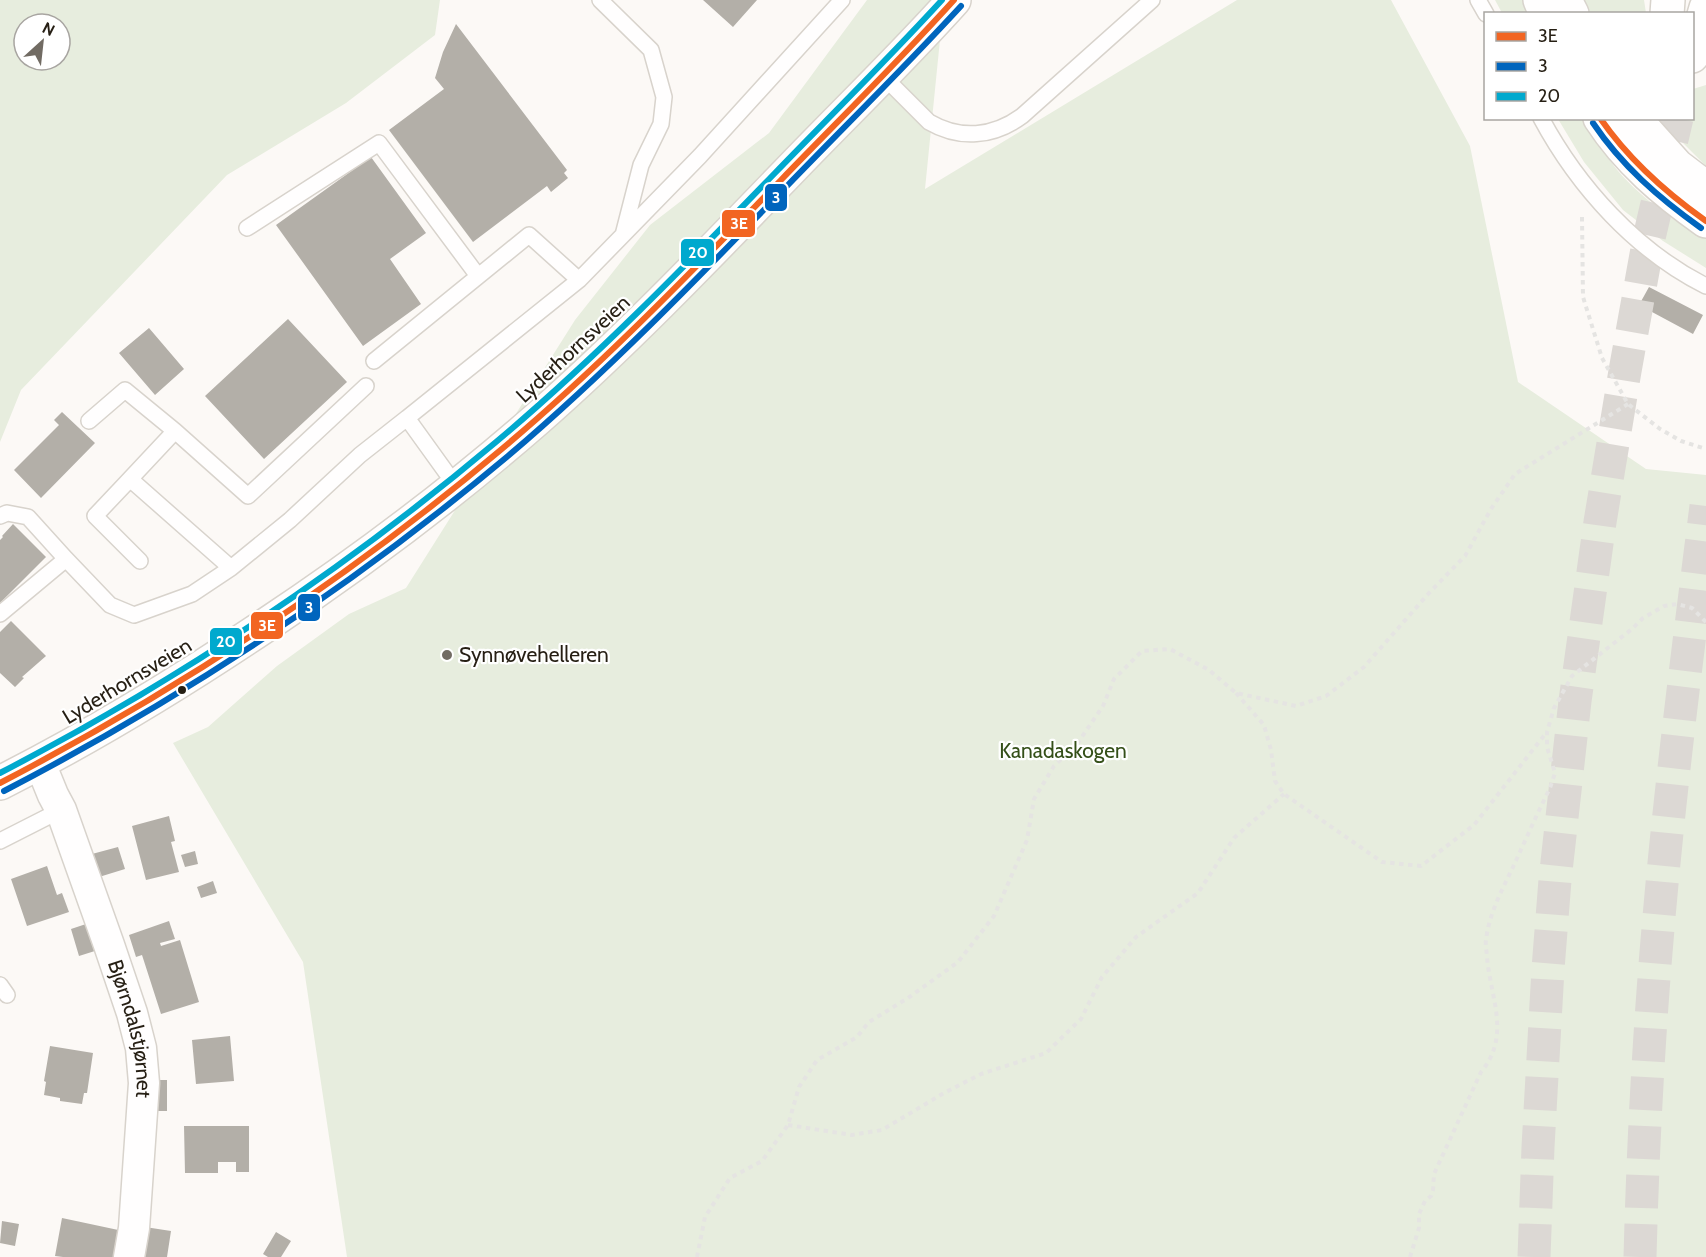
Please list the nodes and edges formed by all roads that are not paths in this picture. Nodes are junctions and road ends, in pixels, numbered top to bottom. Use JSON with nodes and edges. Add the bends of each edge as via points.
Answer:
{"nodes":[{"id":1,"x":600,"y":0,"type":"edge"},
{"id":2,"x":842,"y":0,"type":"edge"},
{"id":3,"x":954,"y":0,"type":"edge"},
{"id":4,"x":1152,"y":0,"type":"edge"},
{"id":5,"x":1706,"y":8,"type":"edge"},
{"id":6,"x":1694,"y":49,"type":"edge"},
{"id":7,"x":882,"y":75,"type":"junction"},
{"id":8,"x":1542,"y":120,"type":"edge"},
{"id":9,"x":1601,"y":120,"type":"edge"},
{"id":10,"x":1636,"y":120,"type":"edge"},
{"id":11,"x":1706,"y":188,"type":"edge"},
{"id":12,"x":1706,"y":221,"type":"edge"},
{"id":13,"x":247,"y":228,"type":"dead end"},
{"id":14,"x":622,"y":235,"type":"junction"},
{"id":15,"x":478,"y":276,"type":"junction"},
{"id":16,"x":579,"y":280,"type":"junction"},
{"id":17,"x":1706,"y":286,"type":"edge"},
{"id":18,"x":374,"y":361,"type":"dead end"},
{"id":19,"x":366,"y":386,"type":"dead end"},
{"id":20,"x":406,"y":418,"type":"junction"},
{"id":21,"x":89,"y":421,"type":"dead end"},
{"id":22,"x":175,"y":430,"type":"junction"},
{"id":23,"x":130,"y":478,"type":"junction"},
{"id":24,"x":456,"y":486,"type":"junction"},
{"id":25,"x":0,"y":516,"type":"edge"},
{"id":26,"x":66,"y":559,"type":"junction"},
{"id":27,"x":140,"y":561,"type":"dead end"},
{"id":28,"x":231,"y":568,"type":"junction"},
{"id":29,"x":0,"y":614,"type":"edge"},
{"id":30,"x":40,"y":763,"type":"junction"},
{"id":31,"x":0,"y":783,"type":"edge"},
{"id":32,"x":61,"y":810,"type":"junction"},
{"id":33,"x":0,"y":841,"type":"edge"},
{"id":34,"x":129,"y":1257,"type":"edge"}],
"edges":[{"from":1,"to":14,"type":"lane","via":[[651,50],[664,97],[660,124],[641,165]]},
{"from":2,"to":14,"type":"lane"},
{"from":3,"to":7,"type":"main road","name":"Lyderhornsveien"},
{"from":4,"to":7,"type":"lane","via":[[1022,116],[983,133],[957,134],[928,122]]},
{"from":5,"to":6,"type":"main road"},
{"from":7,"to":24,"type":"main road","name":"Lyderhornsveien","via":[[611,352]]},
{"from":8,"to":17,"type":"lane","via":[[1585,187],[1609,213],[1653,252]]},
{"from":9,"to":12,"type":"main road","via":[[1644,172]]},
{"from":10,"to":11,"type":"main road","via":[[1677,166]]},
{"from":13,"to":15,"type":"lane","via":[[379,143]]},
{"from":14,"to":16,"type":"lane"},
{"from":15,"to":16,"type":"lane","via":[[530,235]]},
{"from":15,"to":18,"type":"lane"},
{"from":16,"to":20,"type":"lane"},
{"from":19,"to":22,"type":"lane","via":[[248,496]]},
{"from":20,"to":24,"type":"lane"},
{"from":20,"to":28,"type":"lane"},
{"from":21,"to":22,"type":"lane","via":[[125,390]]},
{"from":22,"to":23,"type":"lane"},
{"from":23,"to":27,"type":"lane","via":[[95,516]]},
{"from":23,"to":28,"type":"lane"},
{"from":24,"to":30,"type":"main road","name":"Lyderhornsveien","via":[[365,557],[212,661]]},
{"from":25,"to":26,"type":"lane","via":[[7,513],[28,517]]},
{"from":26,"to":28,"type":"lane","via":[[110,606],[134,615],[192,594]]},
{"from":26,"to":29,"type":"lane"},
{"from":30,"to":31,"type":"main road","name":"Lyderhornsveien"},
{"from":30,"to":32,"type":"street","name":"Bjørndalstjørnet"},
{"from":32,"to":33,"type":"lane"},
{"from":32,"to":34,"type":"street","name":"Bjørndalstjørnet","via":[[141,1048],[144,1083]]}]}
